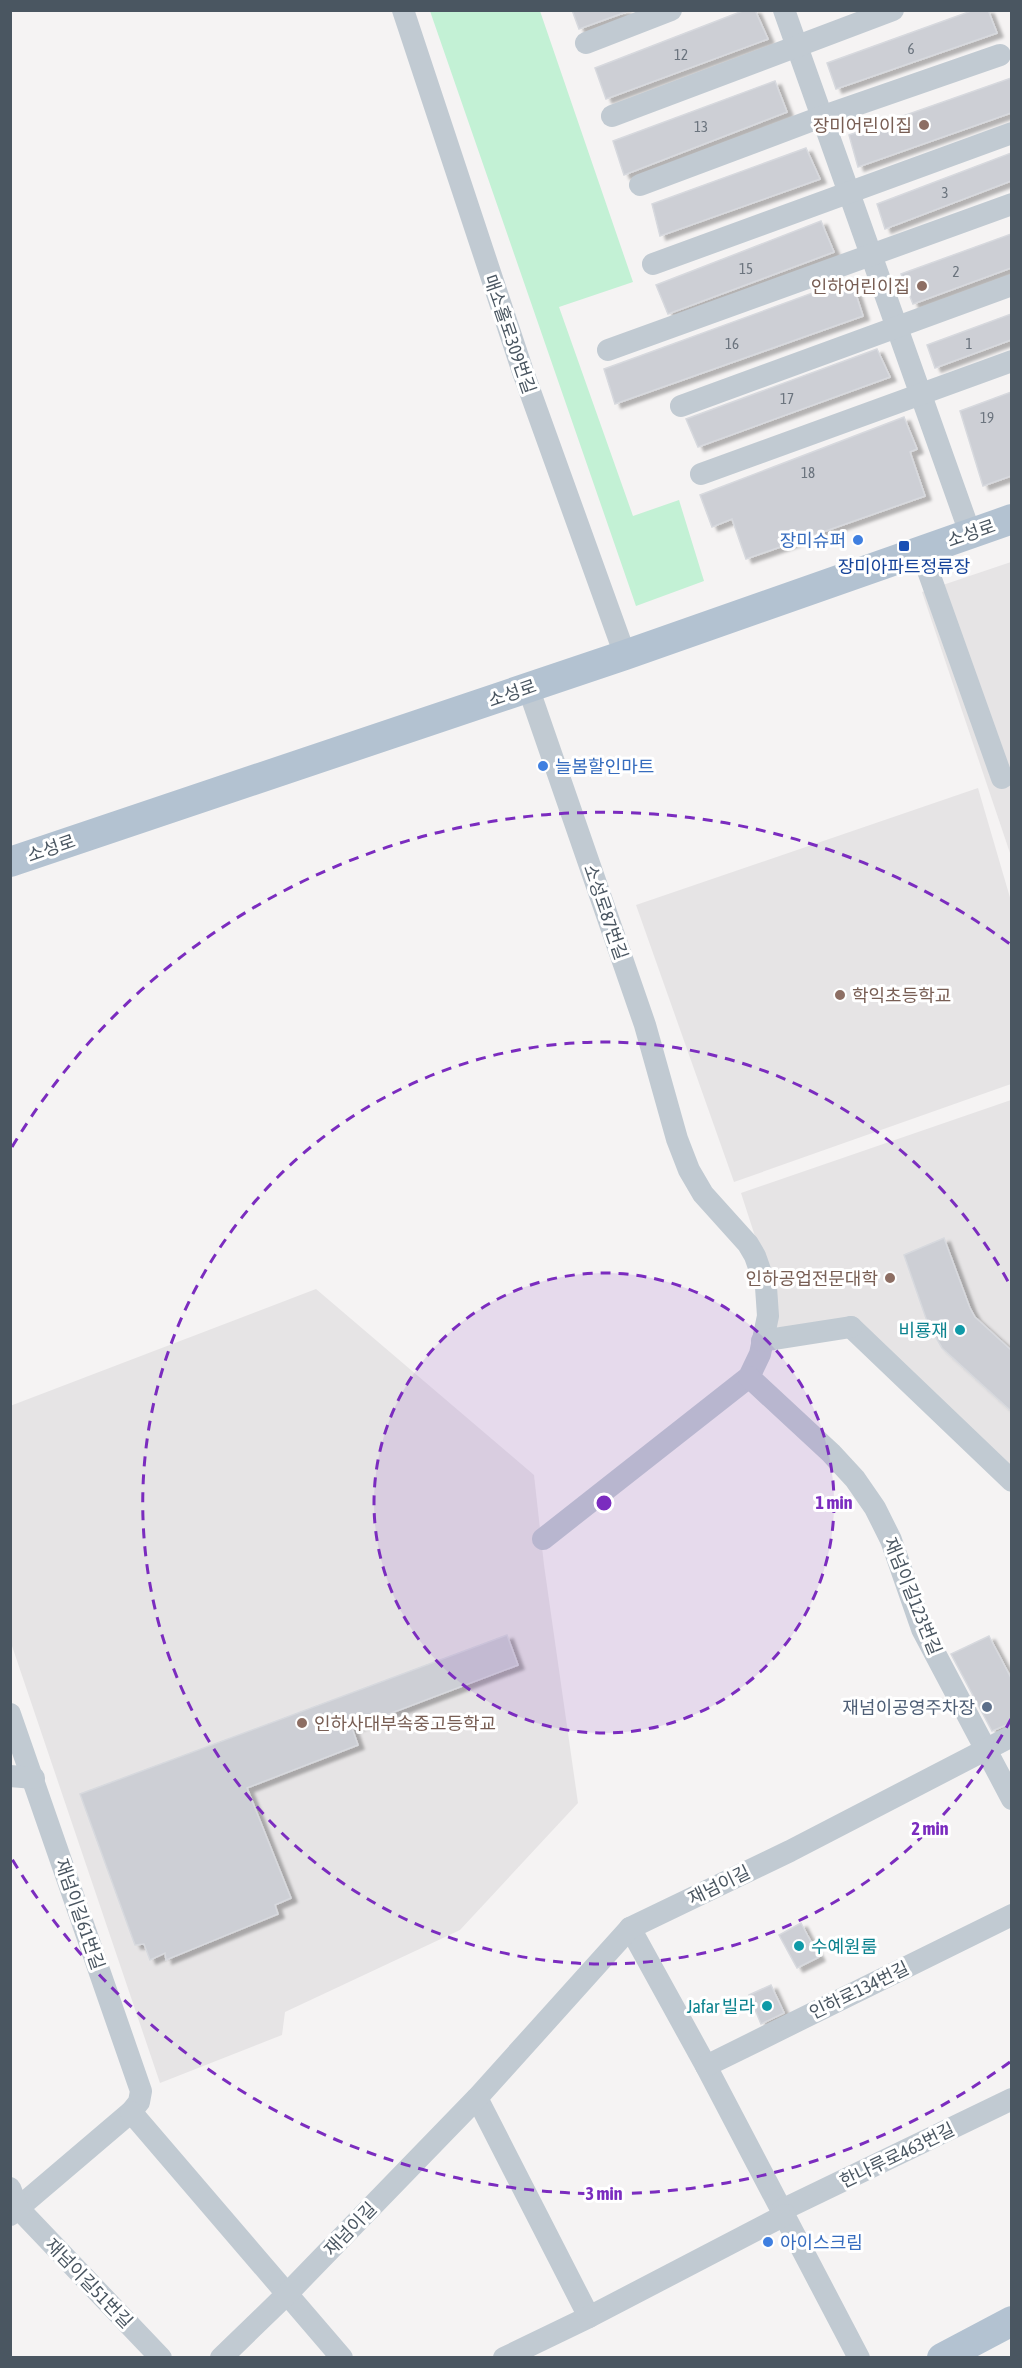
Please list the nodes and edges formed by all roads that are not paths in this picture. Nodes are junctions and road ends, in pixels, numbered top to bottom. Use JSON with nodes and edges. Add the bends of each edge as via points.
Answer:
{"nodes":[{"id":1,"x":403,"y":10,"type":"edge"},
{"id":2,"x":671,"y":10,"type":"edge"},
{"id":3,"x":784,"y":10,"type":"edge"},
{"id":4,"x":893,"y":10,"type":"edge"},
{"id":5,"x":586,"y":43,"type":"dead end"},
{"id":6,"x":796,"y":46,"type":"junction"},
{"id":7,"x":1000,"y":55,"type":"dead end"},
{"id":8,"x":612,"y":116,"type":"dead end"},
{"id":9,"x":821,"y":117,"type":"junction"},
{"id":10,"x":1011,"y":132,"type":"edge"},
{"id":11,"x":640,"y":185,"type":"dead end"},
{"id":12,"x":848,"y":192,"type":"junction"},
{"id":13,"x":1011,"y":204,"type":"edge"},
{"id":14,"x":870,"y":254,"type":"junction"},
{"id":15,"x":653,"y":264,"type":"dead end"},
{"id":16,"x":1011,"y":285,"type":"edge"},
{"id":17,"x":896,"y":327,"type":"junction"},
{"id":18,"x":608,"y":350,"type":"dead end"},
{"id":19,"x":1011,"y":361,"type":"edge"},
{"id":20,"x":920,"y":395,"type":"junction"},
{"id":21,"x":681,"y":406,"type":"dead end"},
{"id":22,"x":700,"y":474,"type":"dead end"},
{"id":23,"x":1011,"y":519,"type":"edge"},
{"id":24,"x":970,"y":534,"type":"junction"},
{"id":25,"x":921,"y":550,"type":"junction"},
{"id":26,"x":624,"y":655,"type":"junction"},
{"id":27,"x":528,"y":687,"type":"junction"},
{"id":28,"x":1002,"y":778,"type":"dead end"},
{"id":29,"x":10,"y":862,"type":"edge"},
{"id":30,"x":762,"y":1341,"type":"junction"},
{"id":31,"x":749,"y":1377,"type":"junction"},
{"id":32,"x":1011,"y":1481,"type":"edge"},
{"id":33,"x":543,"y":1539,"type":"dead end"},
{"id":34,"x":10,"y":1714,"type":"edge"},
{"id":35,"x":1011,"y":1736,"type":"edge"},
{"id":36,"x":986,"y":1750,"type":"junction"},
{"id":37,"x":10,"y":1776,"type":"edge"},
{"id":38,"x":34,"y":1778,"type":"junction"},
{"id":39,"x":1011,"y":1799,"type":"edge"},
{"id":40,"x":1011,"y":1914,"type":"edge"},
{"id":41,"x":630,"y":1928,"type":"junction"},
{"id":42,"x":706,"y":2066,"type":"junction"},
{"id":43,"x":477,"y":2098,"type":"junction"},
{"id":44,"x":1011,"y":2099,"type":"edge"},
{"id":45,"x":131,"y":2112,"type":"junction"},
{"id":46,"x":13,"y":2204,"type":"edge"},
{"id":47,"x":783,"y":2212,"type":"junction"},
{"id":48,"x":287,"y":2294,"type":"junction"},
{"id":49,"x":589,"y":2317,"type":"junction"},
{"id":50,"x":1011,"y":2321,"type":"edge"},
{"id":51,"x":161,"y":2358,"type":"edge"},
{"id":52,"x":220,"y":2358,"type":"edge"},
{"id":53,"x":342,"y":2358,"type":"edge"},
{"id":54,"x":504,"y":2358,"type":"edge"},
{"id":55,"x":860,"y":2358,"type":"edge"},
{"id":56,"x":942,"y":2358,"type":"edge"}],
"edges":[{"from":1,"to":26,"type":"street","name":"매소홀로309번길","via":[[522,372]]},
{"from":2,"to":5,"type":"street"},
{"from":3,"to":6,"type":"street"},
{"from":4,"to":6,"type":"street"},
{"from":6,"to":8,"type":"street"},
{"from":6,"to":9,"type":"street"},
{"from":7,"to":9,"type":"street"},
{"from":9,"to":11,"type":"street"},
{"from":9,"to":12,"type":"street"},
{"from":10,"to":12,"type":"street"},
{"from":12,"to":14,"type":"street"},
{"from":12,"to":15,"type":"street"},
{"from":13,"to":14,"type":"street"},
{"from":14,"to":17,"type":"street"},
{"from":14,"to":18,"type":"street"},
{"from":16,"to":17,"type":"street"},
{"from":17,"to":20,"type":"street"},
{"from":17,"to":21,"type":"street"},
{"from":19,"to":20,"type":"street"},
{"from":20,"to":22,"type":"street"},
{"from":20,"to":24,"type":"street"},
{"from":23,"to":24,"type":"main road","name":"소성로"},
{"from":24,"to":25,"type":"main road","name":"소성로"},
{"from":25,"to":26,"type":"main road","name":"소성로"},
{"from":25,"to":28,"type":"street"},
{"from":26,"to":27,"type":"main road","name":"소성로"},
{"from":27,"to":29,"type":"main road","name":"소성로"},
{"from":27,"to":30,"type":"street","name":"소성로87번길","via":[[645,1025],[688,1170],[703,1194],[748,1244],[766,1287],[768,1316]]},
{"from":30,"to":31,"type":"street"},
{"from":30,"to":32,"type":"street","via":[[850,1327]]},
{"from":31,"to":33,"type":"street"},
{"from":31,"to":36,"type":"street","name":"재넘이길123번길","via":[[831,1453],[875,1508],[891,1540],[922,1629]]},
{"from":34,"to":38,"type":"street","name":"재넘이길61번길"},
{"from":35,"to":36,"type":"street","name":"재넘이길"},
{"from":36,"to":39,"type":"street","name":"재넘이길123번길"},
{"from":36,"to":41,"type":"street","name":"재넘이길"},
{"from":37,"to":38,"type":"street"},
{"from":38,"to":45,"type":"street","name":"재넘이길61번길","via":[[141,2091]]},
{"from":40,"to":42,"type":"street","name":"인하로134번길"},
{"from":41,"to":42,"type":"street"},
{"from":41,"to":43,"type":"street","name":"재넘이길"},
{"from":42,"to":47,"type":"street"},
{"from":43,"to":48,"type":"street","name":"재넘이길"},
{"from":43,"to":49,"type":"street"},
{"from":44,"to":47,"type":"street","name":"한나루로463번길"},
{"from":45,"to":46,"type":"street"},
{"from":45,"to":48,"type":"street"},
{"from":46,"to":51,"type":"street","name":"재넘이길51번길"},
{"from":47,"to":49,"type":"street","name":"한나루로463번길"},
{"from":47,"to":55,"type":"street"},
{"from":48,"to":52,"type":"street","name":"재넘이길"},
{"from":48,"to":53,"type":"street"},
{"from":49,"to":54,"type":"street","name":"한나루로463번길"},
{"from":50,"to":56,"type":"main road"}]}
